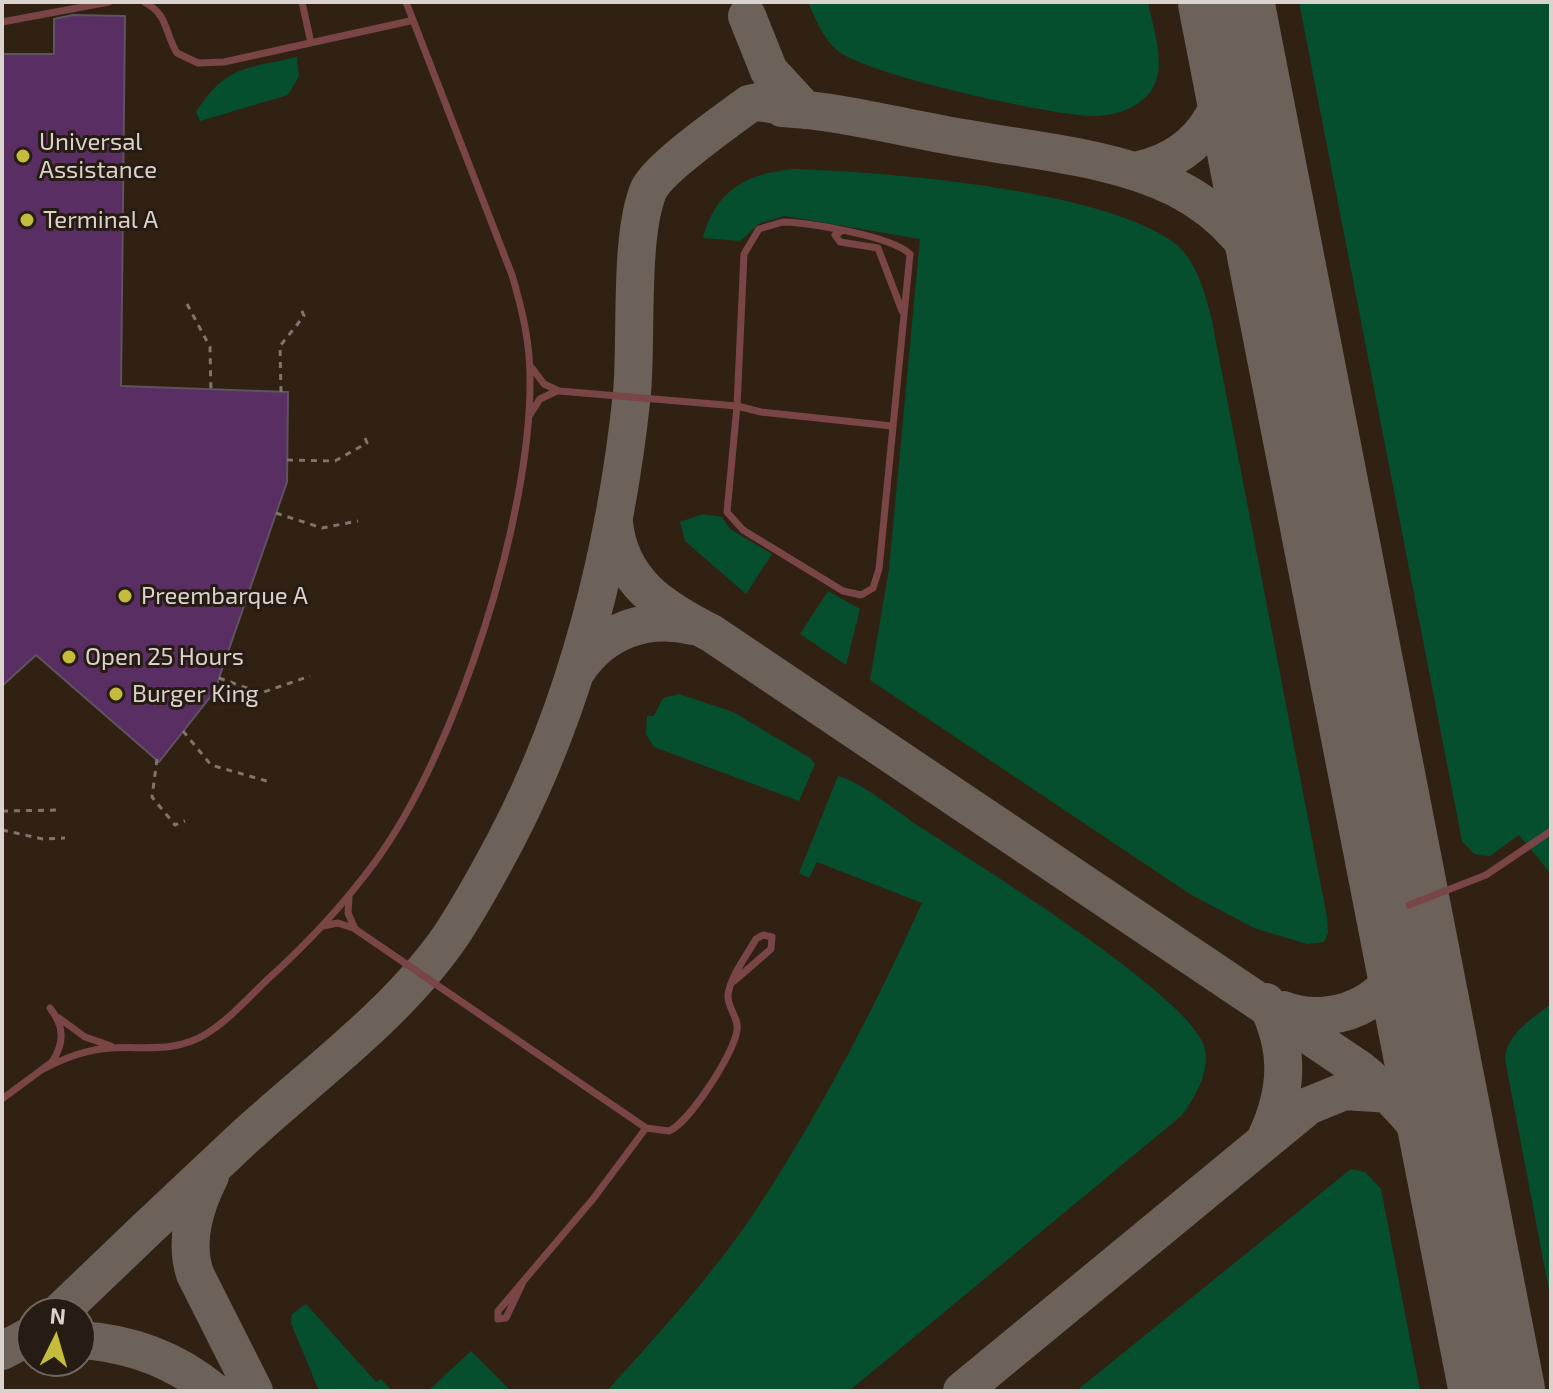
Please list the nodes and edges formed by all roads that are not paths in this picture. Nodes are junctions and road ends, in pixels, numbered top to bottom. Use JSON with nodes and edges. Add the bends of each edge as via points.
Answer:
{"nodes":[{"id":1,"x":109,"y":2,"type":"edge"},
{"id":2,"x":144,"y":2,"type":"edge"},
{"id":3,"x":302,"y":2,"type":"edge"},
{"id":4,"x":406,"y":2,"type":"edge"},
{"id":5,"x":410,"y":21,"type":"junction"},
{"id":6,"x":2,"y":22,"type":"edge"},
{"id":7,"x":311,"y":43,"type":"junction"},
{"id":8,"x":840,"y":232,"type":"junction"},
{"id":9,"x":902,"y":311,"type":"junction"},
{"id":10,"x":530,"y":363,"type":"junction"},
{"id":11,"x":559,"y":391,"type":"junction"},
{"id":12,"x":737,"y":406,"type":"junction"},
{"id":13,"x":527,"y":421,"type":"junction"},
{"id":14,"x":892,"y":426,"type":"junction"},
{"id":15,"x":1551,"y":831,"type":"edge"},
{"id":16,"x":350,"y":893,"type":"junction"},
{"id":17,"x":1409,"y":905,"type":"dead end"},
{"id":18,"x":323,"y":926,"type":"junction"},
{"id":19,"x":355,"y":929,"type":"junction"},
{"id":20,"x":734,"y":981,"type":"junction"},
{"id":21,"x":127,"y":1048,"type":"junction"},
{"id":22,"x":43,"y":1069,"type":"junction"},
{"id":23,"x":2,"y":1099,"type":"edge"},
{"id":24,"x":646,"y":1128,"type":"junction"},
{"id":25,"x":522,"y":1284,"type":"junction"}],
"edges":[{"from":1,"to":6,"type":"lane"},
{"from":2,"to":7,"type":"lane","via":[[169,24],[177,53],[194,62],[224,62]]},
{"from":3,"to":7,"type":"lane"},
{"from":4,"to":5,"type":"lane"},
{"from":5,"to":7,"type":"lane"},
{"from":5,"to":10,"type":"lane","via":[[512,275]]},
{"from":8,"to":9,"type":"lane","via":[[835,235],[840,242],[881,251]]},
{"from":8,"to":9,"type":"lane","via":[[910,254]]},
{"from":8,"to":12,"type":"lane","via":[[777,222],[759,229],[747,244]]},
{"from":9,"to":14,"type":"lane"},
{"from":10,"to":11,"type":"lane","via":[[544,384]]},
{"from":10,"to":13,"type":"lane"},
{"from":11,"to":12,"type":"lane"},
{"from":11,"to":13,"type":"lane","via":[[540,399]]},
{"from":12,"to":14,"type":"lane"},
{"from":12,"to":14,"type":"lane","via":[[730,518],[843,591],[861,595],[877,581]]},
{"from":13,"to":16,"type":"lane","via":[[504,554],[470,668],[417,791]]},
{"from":15,"to":17,"type":"lane","via":[[1486,875]]},
{"from":16,"to":18,"type":"lane"},
{"from":16,"to":19,"type":"lane","via":[[348,913]]},
{"from":18,"to":19,"type":"lane","via":[[338,923]]},
{"from":18,"to":21,"type":"lane","via":[[204,1035],[165,1048]]},
{"from":19,"to":24,"type":"lane"},
{"from":20,"to":20,"type":"lane","via":[[771,949],[772,937],[756,939]]},
{"from":20,"to":24,"type":"lane","via":[[728,994],[737,1021],[733,1044],[684,1123],[669,1131]]},
{"from":21,"to":22,"type":"lane","via":[[83,1053]]},
{"from":21,"to":22,"type":"lane","via":[[85,1037],[50,1008],[60,1024],[61,1043]]},
{"from":22,"to":23,"type":"lane"},
{"from":24,"to":25,"type":"lane"},
{"from":25,"to":25,"type":"lane","via":[[498,1311],[498,1319],[506,1318]]}]}
